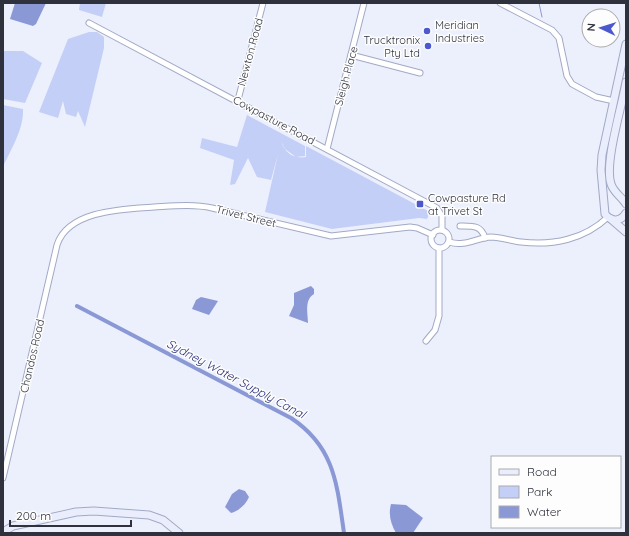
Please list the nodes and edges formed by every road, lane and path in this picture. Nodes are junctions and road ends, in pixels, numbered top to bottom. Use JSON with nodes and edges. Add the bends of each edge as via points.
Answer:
{"nodes":[{"id":1,"x":263,"y":3,"type":"edge"},
{"id":2,"x":364,"y":3,"type":"edge"},
{"id":3,"x":500,"y":3,"type":"edge"},
{"id":4,"x":90,"y":23,"type":"dead end"},
{"id":5,"x":626,"y":44,"type":"edge"},
{"id":6,"x":351,"y":55,"type":"junction"},
{"id":7,"x":420,"y":73,"type":"dead end"},
{"id":8,"x":626,"y":82,"type":"edge"},
{"id":9,"x":238,"y":100,"type":"junction"},
{"id":10,"x":614,"y":101,"type":"junction"},
{"id":11,"x":327,"y":149,"type":"junction"},
{"id":12,"x":620,"y":198,"type":"junction"},
{"id":13,"x":626,"y":204,"type":"edge"},
{"id":14,"x":604,"y":206,"type":"junction"},
{"id":15,"x":626,"y":213,"type":"edge"},
{"id":16,"x":609,"y":218,"type":"junction"},
{"id":17,"x":460,"y":226,"type":"dead end"},
{"id":18,"x":442,"y":230,"type":"junction"},
{"id":19,"x":626,"y":232,"type":"edge"},
{"id":20,"x":62,"y":234,"type":"joint"},
{"id":21,"x":433,"y":235,"type":"junction"},
{"id":22,"x":485,"y":238,"type":"junction"},
{"id":23,"x":449,"y":242,"type":"junction"},
{"id":24,"x":439,"y":248,"type":"junction"},
{"id":25,"x":426,"y":341,"type":"dead end"},
{"id":26,"x":3,"y":478,"type":"edge"},
{"id":27,"x":3,"y":525,"type":"edge"},
{"id":28,"x":13,"y":526,"type":"junction"},
{"id":29,"x":3,"y":532,"type":"edge"},
{"id":30,"x":179,"y":533,"type":"edge"}],
"edges":[{"from":1,"to":9,"type":"street","name":"Newton Road"},
{"from":2,"to":6,"type":"street","name":"Sleigh Place"},
{"from":3,"to":10,"type":"street","via":[[552,30],[559,38],[567,76],[572,84],[596,97]]},
{"from":4,"to":9,"type":"street","name":"Cowpasture Road"},
{"from":5,"to":10,"type":"main road"},
{"from":6,"to":7,"type":"street"},
{"from":6,"to":11,"type":"street","name":"Sleigh Place"},
{"from":8,"to":12,"type":"main road","via":[[609,166],[611,184]]},
{"from":9,"to":11,"type":"street","name":"Cowpasture Road"},
{"from":10,"to":14,"type":"main road","via":[[602,163]]},
{"from":11,"to":18,"type":"street","name":"Cowpasture Road","via":[[437,208],[442,216]]},
{"from":12,"to":13,"type":"main road"},
{"from":12,"to":14,"type":"main road","via":[[610,198]]},
{"from":14,"to":16,"type":"main road"},
{"from":15,"to":16,"type":"main road","via":[[620,219]]},
{"from":16,"to":19,"type":"main road"},
{"from":16,"to":22,"type":"street","via":[[587,233],[558,241],[528,243]]},
{"from":17,"to":22,"type":"street","via":[[479,228]]},
{"from":18,"to":21,"type":"street"},
{"from":18,"to":23,"type":"street","via":[[449,236]]},
{"from":20,"to":21,"type":"street","name":"Trivet Street","via":[[75,224],[107,211],[188,205],[212,208],[331,236],[410,227]]},
{"from":20,"to":26,"type":"street","name":"Chandos Road","via":[[57,245]]},
{"from":21,"to":24,"type":"street","via":[[432,243]]},
{"from":22,"to":23,"type":"street","via":[[464,244]]},
{"from":23,"to":24,"type":"street"},
{"from":24,"to":25,"type":"street","via":[[439,316],[435,330]]},
{"from":27,"to":28,"type":"main road"},
{"from":28,"to":29,"type":"main road"},
{"from":28,"to":30,"type":"main road","via":[[76,512],[94,511],[149,515],[163,520]]}]}
